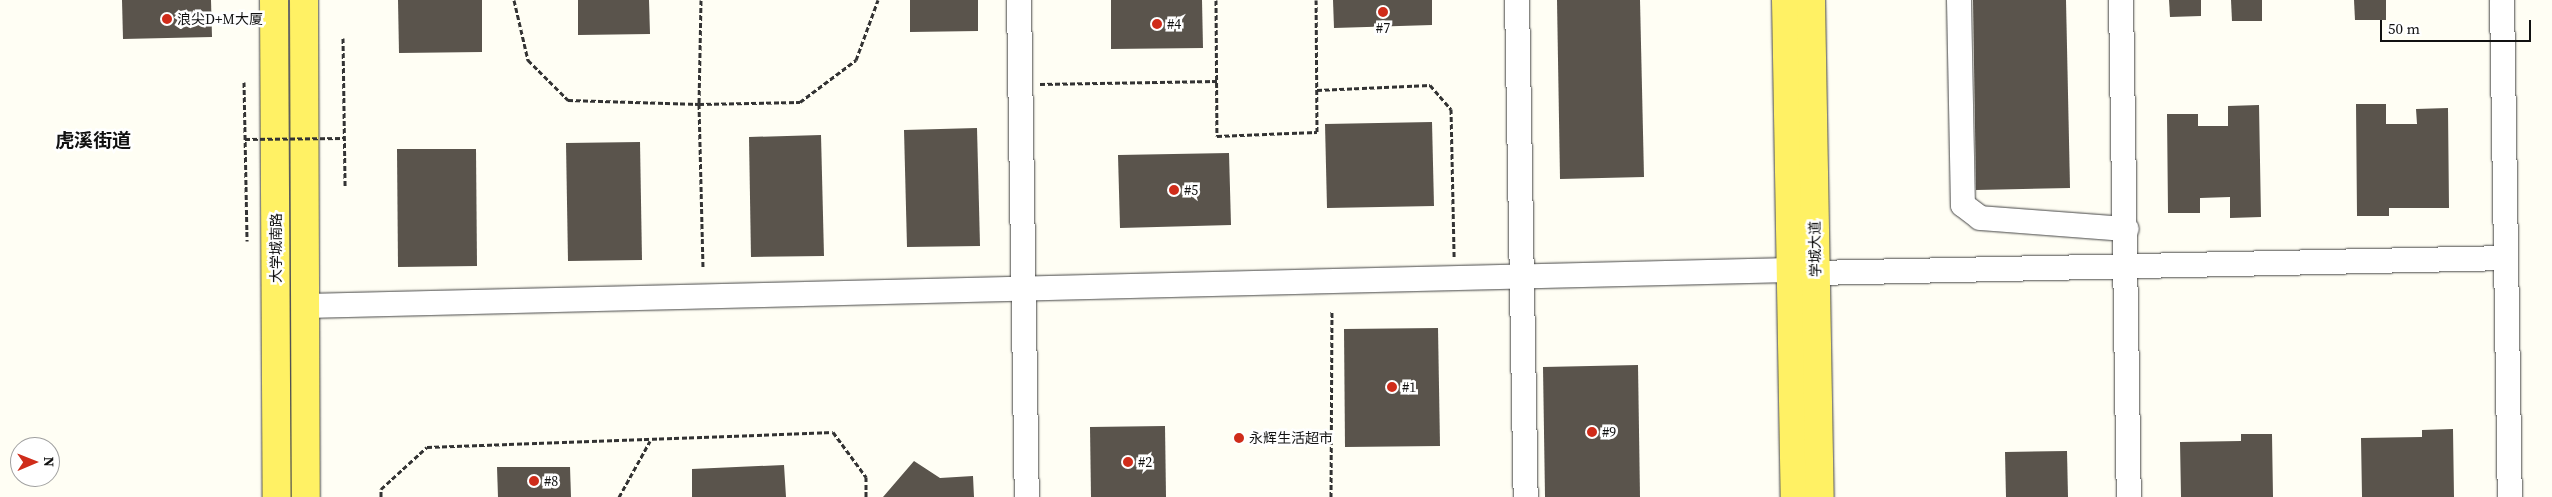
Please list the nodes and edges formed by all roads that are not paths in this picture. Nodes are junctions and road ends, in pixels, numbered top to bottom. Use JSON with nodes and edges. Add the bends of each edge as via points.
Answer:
{"nodes":[{"id":1,"x":274,"y":0,"type":"edge"},
{"id":2,"x":304,"y":0,"type":"edge"},
{"id":3,"x":1020,"y":0,"type":"edge"},
{"id":4,"x":1517,"y":0,"type":"edge"},
{"id":5,"x":1786,"y":0,"type":"edge"},
{"id":6,"x":1811,"y":0,"type":"edge"},
{"id":7,"x":1959,"y":0,"type":"edge"},
{"id":8,"x":2121,"y":0,"type":"edge"},
{"id":9,"x":2502,"y":0,"type":"edge"},
{"id":10,"x":2126,"y":229,"type":"junction"},
{"id":11,"x":2506,"y":258,"type":"junction"},
{"id":12,"x":2125,"y":264,"type":"junction"},
{"id":13,"x":1803,"y":272,"type":"junction"},
{"id":14,"x":1521,"y":277,"type":"junction"},
{"id":15,"x":1024,"y":289,"type":"junction"},
{"id":16,"x":306,"y":306,"type":"junction"},
{"id":17,"x":277,"y":497,"type":"edge"},
{"id":18,"x":306,"y":497,"type":"edge"},
{"id":19,"x":1027,"y":497,"type":"edge"},
{"id":20,"x":1526,"y":497,"type":"edge"},
{"id":21,"x":1794,"y":497,"type":"edge"},
{"id":22,"x":1820,"y":497,"type":"edge"},
{"id":23,"x":2129,"y":497,"type":"edge"},
{"id":24,"x":2510,"y":497,"type":"edge"}],
"edges":[{"from":1,"to":17,"type":"main road","name":"大学城南路"},
{"from":2,"to":16,"type":"main road"},
{"from":3,"to":15,"type":"street"},
{"from":4,"to":14,"type":"street"},
{"from":5,"to":13,"type":"main road","name":"学城大道"},
{"from":6,"to":13,"type":"main road","name":"学城大道"},
{"from":7,"to":10,"type":"street","via":[[1963,205],[1980,218]]},
{"from":8,"to":10,"type":"street"},
{"from":9,"to":11,"type":"street"},
{"from":10,"to":12,"type":"street"},
{"from":11,"to":12,"type":"street"},
{"from":11,"to":24,"type":"street"},
{"from":12,"to":13,"type":"street"},
{"from":12,"to":23,"type":"street"},
{"from":13,"to":14,"type":"street"},
{"from":13,"to":21,"type":"main road","name":"学城大道"},
{"from":13,"to":22,"type":"main road","name":"学城大道"},
{"from":14,"to":15,"type":"street"},
{"from":14,"to":20,"type":"street"},
{"from":15,"to":16,"type":"street"},
{"from":15,"to":19,"type":"street"},
{"from":16,"to":18,"type":"main road"}]}
